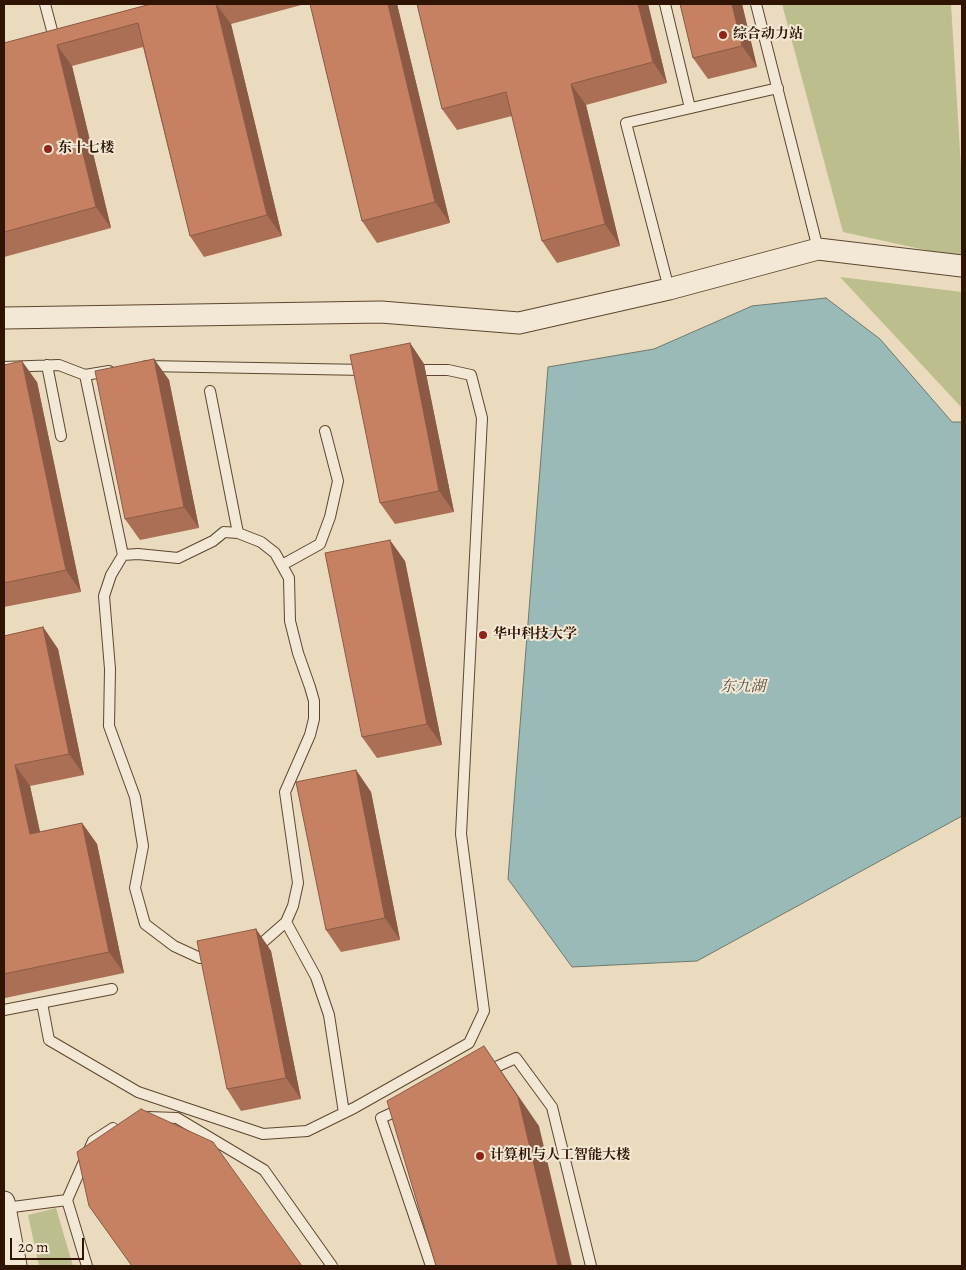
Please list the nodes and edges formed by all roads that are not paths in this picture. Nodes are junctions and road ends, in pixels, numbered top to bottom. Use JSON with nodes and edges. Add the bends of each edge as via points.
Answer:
{"nodes":[{"id":1,"x":45,"y":4,"type":"edge"},
{"id":2,"x":665,"y":4,"type":"edge"},
{"id":3,"x":756,"y":4,"type":"edge"},
{"id":4,"x":73,"y":34,"type":"edge"},
{"id":5,"x":778,"y":88,"type":"junction"},
{"id":6,"x":690,"y":108,"type":"junction"},
{"id":7,"x":818,"y":249,"type":"junction"},
{"id":8,"x":962,"y":266,"type":"edge"},
{"id":9,"x":669,"y":289,"type":"junction"},
{"id":10,"x":4,"y":318,"type":"edge"},
{"id":11,"x":47,"y":366,"type":"junction"},
{"id":12,"x":4,"y":367,"type":"edge"},
{"id":13,"x":374,"y":370,"type":"edge"},
{"id":14,"x":402,"y":370,"type":"edge"},
{"id":15,"x":86,"y":375,"type":"junction"},
{"id":16,"x":210,"y":391,"type":"dead end"},
{"id":17,"x":325,"y":431,"type":"dead end"},
{"id":18,"x":61,"y":436,"type":"dead end"},
{"id":19,"x":238,"y":533,"type":"junction"},
{"id":20,"x":123,"y":555,"type":"junction"},
{"id":21,"x":282,"y":566,"type":"junction"},
{"id":22,"x":286,"y":922,"type":"junction"},
{"id":23,"x":112,"y":989,"type":"dead end"},
{"id":24,"x":42,"y":1003,"type":"junction"},
{"id":25,"x":4,"y":1010,"type":"edge"},
{"id":26,"x":480,"y":1074,"type":"edge"},
{"id":27,"x":417,"y":1102,"type":"edge"},
{"id":28,"x":344,"y":1113,"type":"junction"},
{"id":29,"x":67,"y":1200,"type":"junction"},
{"id":30,"x":4,"y":1205,"type":"edge"},
{"id":31,"x":16,"y":1266,"type":"edge"},
{"id":32,"x":87,"y":1266,"type":"edge"},
{"id":33,"x":332,"y":1266,"type":"edge"},
{"id":34,"x":431,"y":1266,"type":"edge"},
{"id":35,"x":591,"y":1266,"type":"edge"}],
"edges":[{"from":1,"to":4,"type":"lane","via":[[54,38]]},
{"from":2,"to":6,"type":"lane"},
{"from":3,"to":5,"type":"lane"},
{"from":5,"to":6,"type":"lane"},
{"from":5,"to":7,"type":"lane"},
{"from":6,"to":9,"type":"lane","via":[[626,123]]},
{"from":7,"to":8,"type":"street"},
{"from":7,"to":9,"type":"street"},
{"from":9,"to":10,"type":"street","via":[[519,323],[381,312]]},
{"from":11,"to":12,"type":"lane"},
{"from":11,"to":15,"type":"lane","via":[[59,365]]},
{"from":11,"to":18,"type":"lane"},
{"from":13,"to":15,"type":"lane","via":[[129,368]]},
{"from":14,"to":28,"type":"lane","via":[[448,370],[471,375],[482,418],[461,834],[484,1011],[469,1043]]},
{"from":15,"to":20,"type":"lane"},
{"from":16,"to":19,"type":"lane"},
{"from":17,"to":21,"type":"lane","via":[[338,481],[330,517],[320,544]]},
{"from":19,"to":20,"type":"lane","via":[[224,532],[178,558]]},
{"from":19,"to":21,"type":"lane","via":[[261,542],[275,553]]},
{"from":20,"to":22,"type":"lane","via":[[104,596],[110,669],[109,726],[134,797],[143,846],[136,888],[145,924],[174,946],[200,958],[254,950]]},
{"from":21,"to":22,"type":"lane","via":[[289,578],[290,621],[312,694],[314,719],[284,792],[298,883]]},
{"from":22,"to":28,"type":"lane","via":[[316,977],[328,1015]]},
{"from":23,"to":24,"type":"lane"},
{"from":24,"to":25,"type":"lane"},
{"from":24,"to":28,"type":"lane","via":[[49,1040],[138,1092],[263,1134],[307,1131]]},
{"from":26,"to":35,"type":"lane","via":[[516,1058],[552,1107]]},
{"from":27,"to":34,"type":"lane","via":[[381,1118]]},
{"from":29,"to":30,"type":"lane"},
{"from":29,"to":32,"type":"lane"},
{"from":29,"to":33,"type":"lane","via":[[93,1141],[129,1119],[177,1118],[264,1170]]},
{"from":30,"to":31,"type":"street"}]}
